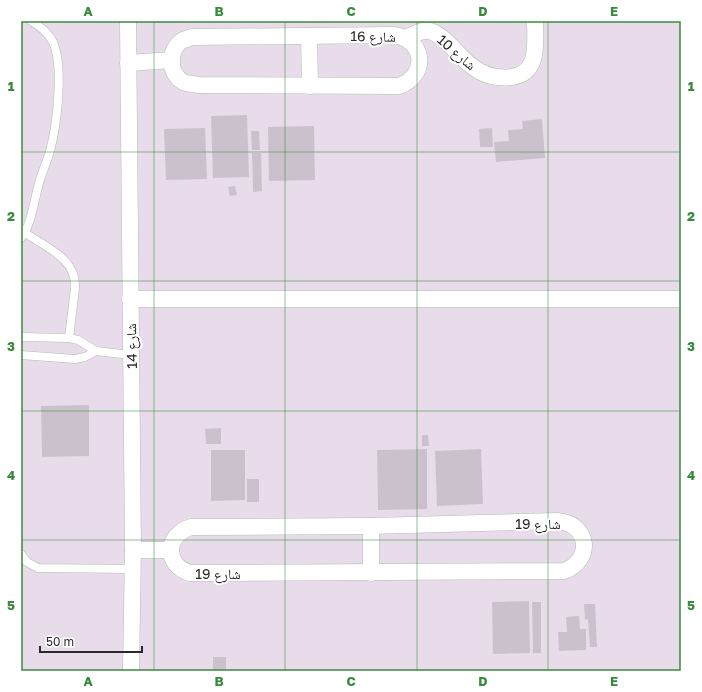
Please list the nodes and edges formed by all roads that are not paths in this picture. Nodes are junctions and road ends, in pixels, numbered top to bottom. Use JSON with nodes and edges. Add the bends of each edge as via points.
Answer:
{"nodes":[{"id":1,"x":31,"y":21,"type":"edge"},
{"id":2,"x":128,"y":21,"type":"edge"},
{"id":3,"x":535,"y":21,"type":"edge"},
{"id":4,"x":309,"y":36,"type":"junction"},
{"id":5,"x":406,"y":38,"type":"junction"},
{"id":6,"x":172,"y":60,"type":"junction"},
{"id":7,"x":128,"y":63,"type":"junction"},
{"id":8,"x":310,"y":86,"type":"junction"},
{"id":9,"x":23,"y":235,"type":"edge"},
{"id":10,"x":130,"y":299,"type":"junction"},
{"id":11,"x":681,"y":299,"type":"edge"},
{"id":12,"x":21,"y":337,"type":"edge"},
{"id":13,"x":68,"y":338,"type":"junction"},
{"id":14,"x":96,"y":351,"type":"junction"},
{"id":15,"x":21,"y":355,"type":"edge"},
{"id":16,"x":131,"y":355,"type":"junction"},
{"id":17,"x":371,"y":526,"type":"junction"},
{"id":18,"x":133,"y":550,"type":"junction"},
{"id":19,"x":171,"y":550,"type":"junction"},
{"id":20,"x":21,"y":554,"type":"edge"},
{"id":21,"x":133,"y":569,"type":"junction"},
{"id":22,"x":371,"y":572,"type":"junction"},
{"id":23,"x":131,"y":671,"type":"edge"}],
"edges":[{"from":1,"to":9,"type":"lane","via":[[46,32],[56,51],[58,98],[50,152]]},
{"from":2,"to":7,"type":"street","name":"شارع 14"},
{"from":3,"to":5,"type":"street","name":"شارع 10","via":[[533,62],[523,73],[509,77],[482,74],[470,66],[440,35],[428,31]]},
{"from":4,"to":5,"type":"street","name":"شارع 16","via":[[393,35]]},
{"from":4,"to":6,"type":"street","name":"شارع 16","via":[[184,39],[173,52]]},
{"from":4,"to":8,"type":"street"},
{"from":5,"to":8,"type":"street","name":"شارع 16","via":[[416,48],[420,61],[415,74],[405,84]]},
{"from":6,"to":7,"type":"street"},
{"from":6,"to":8,"type":"street","name":"شارع 16","via":[[176,76],[190,84]]},
{"from":7,"to":10,"type":"street","name":"شارع 14"},
{"from":9,"to":13,"type":"lane","via":[[66,261],[74,274],[76,281]]},
{"from":10,"to":11,"type":"street"},
{"from":10,"to":16,"type":"street","name":"شارع 14"},
{"from":12,"to":13,"type":"lane"},
{"from":13,"to":14,"type":"lane","via":[[78,340]]},
{"from":14,"to":15,"type":"lane","via":[[75,359]]},
{"from":14,"to":16,"type":"lane"},
{"from":16,"to":18,"type":"street","name":"شارع 14"},
{"from":17,"to":19,"type":"street","name":"شارع 19","via":[[191,527],[184,529],[175,537]]},
{"from":17,"to":22,"type":"street"},
{"from":17,"to":22,"type":"street","name":"شارع 19","via":[[564,521],[578,529],[584,542],[584,550],[578,564],[564,571]]},
{"from":18,"to":19,"type":"street"},
{"from":18,"to":21,"type":"street","name":"شارع 14"},
{"from":19,"to":22,"type":"street","name":"شارع 19","via":[[174,562],[190,573]]},
{"from":20,"to":21,"type":"lane","via":[[32,565],[45,568]]},
{"from":21,"to":23,"type":"street","name":"شارع 14"}]}
